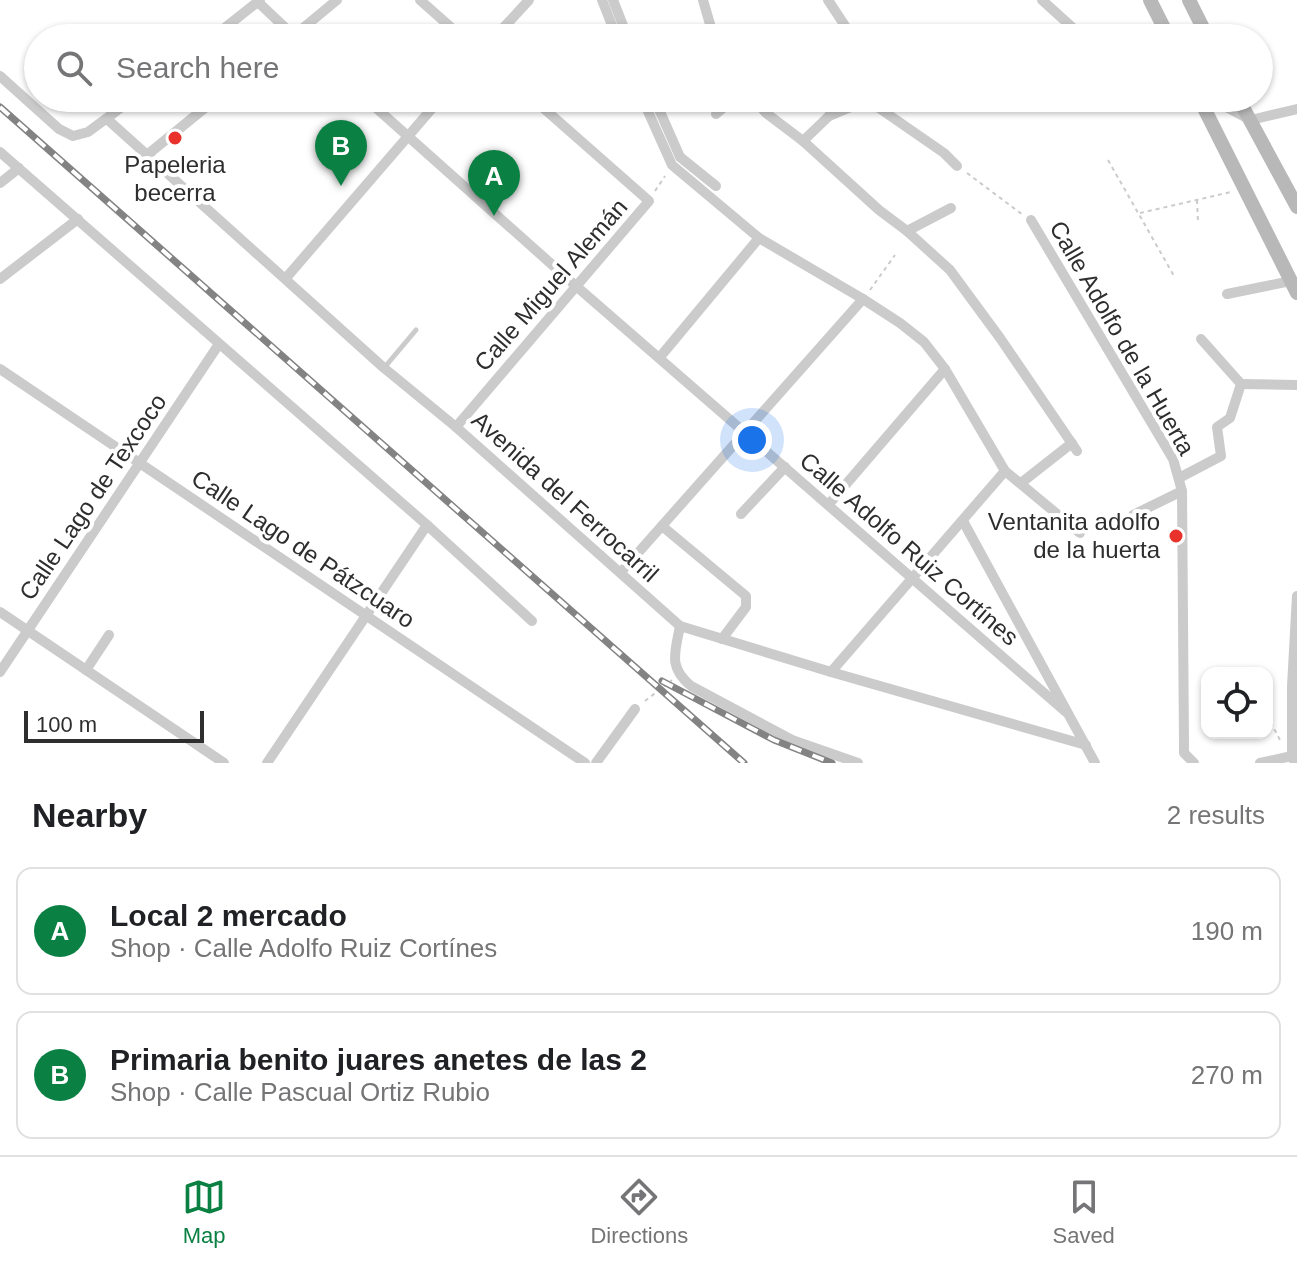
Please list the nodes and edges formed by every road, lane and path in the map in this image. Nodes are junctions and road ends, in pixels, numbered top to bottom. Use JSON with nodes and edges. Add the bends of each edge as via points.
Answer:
{"nodes":[{"id":1,"x":337,"y":0,"type":"edge"},
{"id":2,"x":420,"y":0,"type":"edge"},
{"id":3,"x":529,"y":0,"type":"edge"},
{"id":4,"x":602,"y":0,"type":"edge"},
{"id":5,"x":613,"y":0,"type":"edge"},
{"id":6,"x":703,"y":0,"type":"edge"},
{"id":7,"x":828,"y":0,"type":"edge"},
{"id":8,"x":1042,"y":0,"type":"edge"},
{"id":9,"x":1150,"y":0,"type":"edge"},
{"id":10,"x":1189,"y":0,"type":"edge"},
{"id":11,"x":259,"y":1,"type":"edge"},
{"id":12,"x":230,"y":24,"type":"edge"},
{"id":13,"x":281,"y":24,"type":"edge"},
{"id":14,"x":309,"y":24,"type":"edge"},
{"id":15,"x":447,"y":24,"type":"edge"},
{"id":16,"x":507,"y":24,"type":"edge"},
{"id":17,"x":611,"y":24,"type":"edge"},
{"id":18,"x":622,"y":24,"type":"edge"},
{"id":19,"x":710,"y":24,"type":"edge"},
{"id":20,"x":844,"y":24,"type":"edge"},
{"id":21,"x":1069,"y":24,"type":"edge"},
{"id":22,"x":1162,"y":24,"type":"edge"},
{"id":23,"x":1201,"y":24,"type":"edge"},
{"id":24,"x":0,"y":76,"type":"edge"},
{"id":25,"x":24,"y":97,"type":"edge"},
{"id":26,"x":1297,"y":109,"type":"edge"},
{"id":27,"x":40,"y":112,"type":"edge"},
{"id":28,"x":116,"y":112,"type":"edge"},
{"id":29,"x":200,"y":112,"type":"edge"},
{"id":30,"x":382,"y":112,"type":"edge"},
{"id":31,"x":429,"y":112,"type":"edge"},
{"id":32,"x":548,"y":112,"type":"edge"},
{"id":33,"x":648,"y":112,"type":"edge"},
{"id":34,"x":660,"y":112,"type":"edge"},
{"id":35,"x":718,"y":112,"type":"edge"},
{"id":36,"x":765,"y":112,"type":"edge"},
{"id":37,"x":832,"y":112,"type":"edge"},
{"id":38,"x":839,"y":112,"type":"edge"},
{"id":39,"x":885,"y":112,"type":"edge"},
{"id":40,"x":1206,"y":112,"type":"edge"},
{"id":41,"x":1236,"y":112,"type":"edge"},
{"id":42,"x":1246,"y":112,"type":"edge"},
{"id":43,"x":716,"y":114,"type":"dead end"},
{"id":44,"x":829,"y":116,"type":"junction"},
{"id":45,"x":107,"y":119,"type":"junction"},
{"id":46,"x":1251,"y":120,"type":"junction"},
{"id":47,"x":409,"y":135,"type":"junction"},
{"id":48,"x":803,"y":141,"type":"junction"},
{"id":49,"x":0,"y":152,"type":"edge"},
{"id":50,"x":147,"y":155,"type":"junction"},
{"id":51,"x":1108,"y":160,"type":"dead end"},
{"id":52,"x":672,"y":165,"type":"junction"},
{"id":53,"x":957,"y":166,"type":"joint"},
{"id":54,"x":19,"y":168,"type":"junction"},
{"id":55,"x":0,"y":183,"type":"edge"},
{"id":56,"x":716,"y":186,"type":"dead end"},
{"id":57,"x":1245,"y":189,"type":"junction"},
{"id":58,"x":1197,"y":200,"type":"junction"},
{"id":59,"x":649,"y":201,"type":"junction"},
{"id":60,"x":1297,"y":207,"type":"edge"},
{"id":61,"x":951,"y":208,"type":"dead end"},
{"id":62,"x":1139,"y":214,"type":"junction"},
{"id":63,"x":78,"y":219,"type":"junction"},
{"id":64,"x":1031,"y":220,"type":"joint"},
{"id":65,"x":1198,"y":222,"type":"dead end"},
{"id":66,"x":907,"y":231,"type":"junction"},
{"id":67,"x":759,"y":238,"type":"junction"},
{"id":68,"x":895,"y":255,"type":"dead end"},
{"id":69,"x":1174,"y":276,"type":"dead end"},
{"id":70,"x":286,"y":278,"type":"junction"},
{"id":71,"x":0,"y":279,"type":"edge"},
{"id":72,"x":576,"y":286,"type":"junction"},
{"id":73,"x":1294,"y":287,"type":"edge"},
{"id":74,"x":1227,"y":294,"type":"dead end"},
{"id":75,"x":863,"y":299,"type":"junction"},
{"id":76,"x":416,"y":330,"type":"dead end"},
{"id":77,"x":1201,"y":339,"type":"dead end"},
{"id":78,"x":219,"y":344,"type":"junction"},
{"id":79,"x":660,"y":357,"type":"junction"},
{"id":80,"x":384,"y":368,"type":"junction"},
{"id":81,"x":0,"y":369,"type":"edge"},
{"id":82,"x":945,"y":369,"type":"junction"},
{"id":83,"x":1241,"y":384,"type":"junction"},
{"id":84,"x":1297,"y":385,"type":"edge"},
{"id":85,"x":456,"y":427,"type":"junction"},
{"id":86,"x":744,"y":432,"type":"junction"},
{"id":87,"x":141,"y":463,"type":"junction"},
{"id":88,"x":785,"y":467,"type":"junction"},
{"id":89,"x":1005,"y":471,"type":"junction"},
{"id":90,"x":1179,"y":478,"type":"junction"},
{"id":91,"x":1021,"y":483,"type":"junction"},
{"id":92,"x":1182,"y":491,"type":"junction"},
{"id":93,"x":829,"y":504,"type":"junction"},
{"id":94,"x":741,"y":514,"type":"dead end"},
{"id":95,"x":1133,"y":515,"type":"joint"},
{"id":96,"x":963,"y":521,"type":"junction"},
{"id":97,"x":427,"y":525,"type":"junction"},
{"id":98,"x":662,"y":526,"type":"junction"},
{"id":99,"x":1080,"y":533,"type":"joint"},
{"id":100,"x":621,"y":572,"type":"junction"},
{"id":101,"x":912,"y":577,"type":"junction"},
{"id":102,"x":1297,"y":596,"type":"edge"},
{"id":103,"x":0,"y":612,"type":"edge"},
{"id":104,"x":366,"y":616,"type":"junction"},
{"id":105,"x":1296,"y":616,"type":"edge"},
{"id":106,"x":532,"y":621,"type":"dead end"},
{"id":107,"x":680,"y":626,"type":"junction"},
{"id":108,"x":27,"y":631,"type":"junction"},
{"id":109,"x":109,"y":635,"type":"dead end"},
{"id":110,"x":722,"y":639,"type":"junction"},
{"id":111,"x":86,"y":670,"type":"junction"},
{"id":112,"x":0,"y":672,"type":"edge"},
{"id":113,"x":831,"y":672,"type":"junction"},
{"id":114,"x":679,"y":675,"type":"junction"},
{"id":115,"x":1295,"y":684,"type":"edge"},
{"id":116,"x":635,"y":709,"type":"joint"},
{"id":117,"x":1066,"y":712,"type":"junction"},
{"id":118,"x":1273,"y":726,"type":"edge"},
{"id":119,"x":1086,"y":745,"type":"junction"},
{"id":120,"x":1292,"y":759,"type":"edge"},
{"id":121,"x":224,"y":763,"type":"edge"},
{"id":122,"x":267,"y":763,"type":"edge"},
{"id":123,"x":585,"y":763,"type":"edge"},
{"id":124,"x":596,"y":763,"type":"edge"},
{"id":125,"x":858,"y":763,"type":"edge"},
{"id":126,"x":1095,"y":763,"type":"edge"},
{"id":127,"x":1194,"y":763,"type":"edge"},
{"id":128,"x":1260,"y":763,"type":"edge"}],
"edges":[{"from":1,"to":14,"type":"street"},
{"from":2,"to":15,"type":"street"},
{"from":3,"to":16,"type":"street"},
{"from":4,"to":17,"type":"street"},
{"from":5,"to":18,"type":"street"},
{"from":6,"to":19,"type":"street"},
{"from":7,"to":20,"type":"street"},
{"from":8,"to":21,"type":"street"},
{"from":9,"to":22,"type":"main road"},
{"from":10,"to":23,"type":"main road"},
{"from":11,"to":12,"type":"street"},
{"from":11,"to":13,"type":"street"},
{"from":24,"to":25,"type":"street"},
{"from":26,"to":46,"type":"street"},
{"from":27,"to":45,"type":"street","via":[[73,136]]},
{"from":28,"to":45,"type":"street"},
{"from":29,"to":50,"type":"street"},
{"from":30,"to":47,"type":"street","name":"Calle Adolfo Ruiz Cortínes"},
{"from":31,"to":47,"type":"street"},
{"from":32,"to":59,"type":"street"},
{"from":33,"to":52,"type":"street"},
{"from":34,"to":56,"type":"street","via":[[680,157]]},
{"from":35,"to":43,"type":"street"},
{"from":36,"to":48,"type":"street"},
{"from":37,"to":44,"type":"street"},
{"from":38,"to":44,"type":"street"},
{"from":39,"to":53,"type":"street"},
{"from":40,"to":57,"type":"main road"},
{"from":41,"to":46,"type":"street"},
{"from":42,"to":46,"type":"main road"},
{"from":44,"to":48,"type":"street"},
{"from":45,"to":50,"type":"street","name":"Avenida del Ferrocarril"},
{"from":46,"to":60,"type":"main road"},
{"from":47,"to":70,"type":"street"},
{"from":47,"to":72,"type":"street","name":"Calle Adolfo Ruiz Cortínes"},
{"from":48,"to":66,"type":"street"},
{"from":49,"to":54,"type":"street"},
{"from":50,"to":70,"type":"street","name":"Avenida del Ferrocarril"},
{"from":51,"to":62,"type":"path"},
{"from":52,"to":59,"type":"path","name":"Calle Miguel Alemán"},
{"from":52,"to":67,"type":"street"},
{"from":53,"to":64,"type":"path","name":"Calle Adolfo de la Huerta"},
{"from":54,"to":55,"type":"street"},
{"from":54,"to":63,"type":"street"},
{"from":57,"to":58,"type":"path"},
{"from":57,"to":73,"type":"main road"},
{"from":58,"to":62,"type":"path"},
{"from":58,"to":65,"type":"path"},
{"from":59,"to":72,"type":"street","name":"Calle Miguel Alemán"},
{"from":61,"to":66,"type":"street"},
{"from":62,"to":69,"type":"path"},
{"from":63,"to":71,"type":"street"},
{"from":63,"to":78,"type":"street"},
{"from":64,"to":90,"type":"street","name":"Calle Adolfo de la Huerta","via":[[1173,459]]},
{"from":66,"to":91,"type":"street","via":[[950,270],[1075,447]]},
{"from":67,"to":75,"type":"street"},
{"from":67,"to":79,"type":"street"},
{"from":68,"to":75,"type":"path"},
{"from":70,"to":80,"type":"street","name":"Avenida del Ferrocarril"},
{"from":72,"to":79,"type":"street","name":"Calle Adolfo Ruiz Cortínes"},
{"from":72,"to":85,"type":"street","name":"Calle Miguel Alemán"},
{"from":73,"to":74,"type":"street"},
{"from":75,"to":82,"type":"street","via":[[924,342]]},
{"from":75,"to":86,"type":"street"},
{"from":76,"to":80,"type":"lane"},
{"from":77,"to":83,"type":"street"},
{"from":78,"to":87,"type":"street","name":"Calle Lago de Texcoco"},
{"from":78,"to":97,"type":"street"},
{"from":79,"to":86,"type":"street","name":"Calle Adolfo Ruiz Cortínes"},
{"from":80,"to":85,"type":"street","name":"Avenida del Ferrocarril"},
{"from":81,"to":87,"type":"street","name":"Calle Lago de Pátzcuaro"},
{"from":82,"to":89,"type":"street"},
{"from":82,"to":93,"type":"street"},
{"from":83,"to":84,"type":"street"},
{"from":83,"to":90,"type":"street","via":[[1230,418],[1217,427],[1221,456]]},
{"from":85,"to":100,"type":"street","name":"Avenida del Ferrocarril"},
{"from":86,"to":88,"type":"street","name":"Calle Adolfo Ruiz Cortínes"},
{"from":86,"to":98,"type":"street"},
{"from":87,"to":104,"type":"street","name":"Calle Lago de Pátzcuaro"},
{"from":87,"to":108,"type":"street","name":"Calle Lago de Texcoco"},
{"from":88,"to":93,"type":"street","name":"Calle Adolfo Ruiz Cortínes"},
{"from":88,"to":94,"type":"street"},
{"from":89,"to":91,"type":"street"},
{"from":89,"to":96,"type":"street"},
{"from":90,"to":92,"type":"street","name":"Calle Adolfo de la Huerta"},
{"from":91,"to":99,"type":"street"},
{"from":92,"to":95,"type":"street"},
{"from":92,"to":127,"type":"street","name":"Calle Adolfo de la Huerta","via":[[1184,753]]},
{"from":93,"to":101,"type":"street","name":"Calle Adolfo Ruiz Cortínes"},
{"from":95,"to":99,"type":"path"},
{"from":96,"to":101,"type":"street"},
{"from":96,"to":117,"type":"street"},
{"from":97,"to":104,"type":"street"},
{"from":97,"to":106,"type":"street"},
{"from":98,"to":100,"type":"street"},
{"from":98,"to":110,"type":"street","via":[[746,596],[746,607]]},
{"from":100,"to":107,"type":"street","name":"Avenida del Ferrocarril"},
{"from":101,"to":113,"type":"street"},
{"from":101,"to":117,"type":"street","name":"Calle Adolfo Ruiz Cortínes"},
{"from":102,"to":105,"type":"street"},
{"from":103,"to":108,"type":"street"},
{"from":104,"to":122,"type":"street"},
{"from":104,"to":123,"type":"street","name":"Calle Lago de Pátzcuaro"},
{"from":105,"to":115,"type":"street"},
{"from":107,"to":110,"type":"street","name":"Avenida del Ferrocarril"},
{"from":107,"to":114,"type":"street","via":[[675,662]]},
{"from":108,"to":111,"type":"street"},
{"from":108,"to":112,"type":"street","name":"Calle Lago de Texcoco"},
{"from":109,"to":111,"type":"street"},
{"from":110,"to":113,"type":"street","name":"Avenida del Ferrocarril"},
{"from":111,"to":121,"type":"street"},
{"from":113,"to":119,"type":"street","name":"Avenida del Ferrocarril"},
{"from":114,"to":116,"type":"path"},
{"from":114,"to":125,"type":"street","via":[[792,740]]},
{"from":115,"to":120,"type":"street"},
{"from":116,"to":124,"type":"street"},
{"from":117,"to":119,"type":"street"},
{"from":118,"to":120,"type":"path"},
{"from":119,"to":126,"type":"street"},
{"from":120,"to":128,"type":"street"}]}
